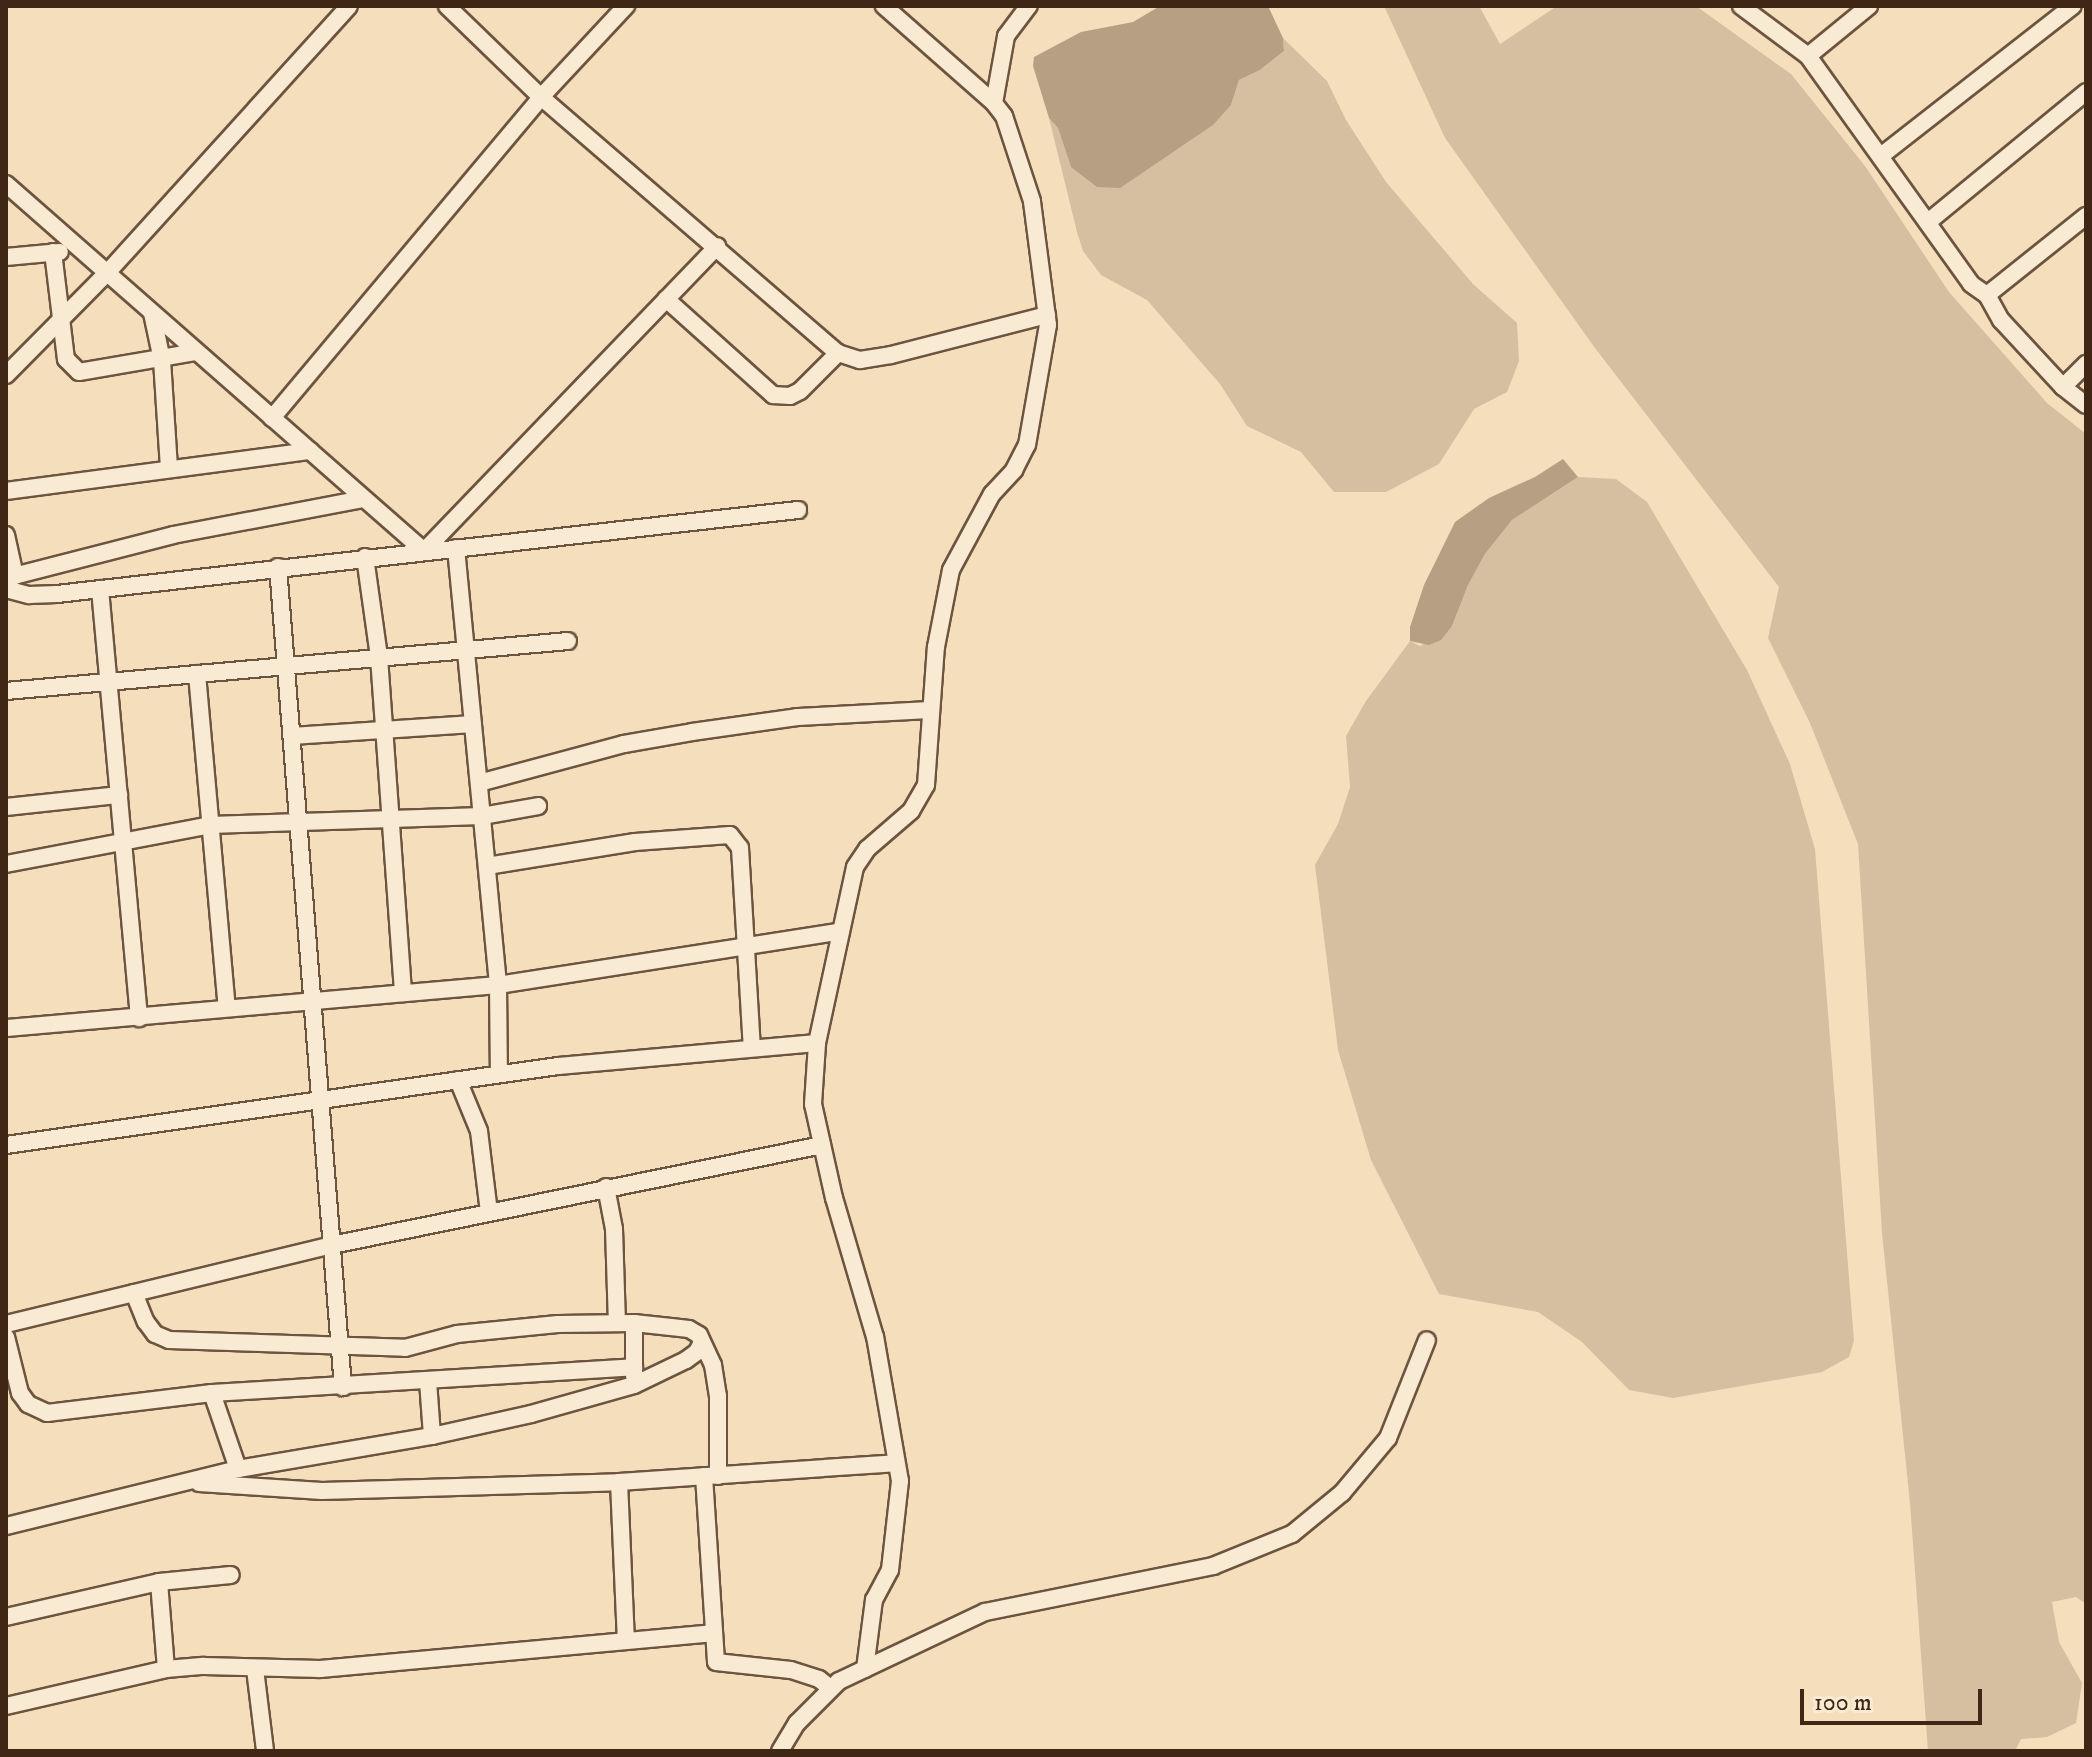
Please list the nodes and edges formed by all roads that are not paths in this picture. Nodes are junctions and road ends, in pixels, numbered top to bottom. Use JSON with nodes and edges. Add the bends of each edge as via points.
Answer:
{"nodes":[{"id":1,"x":349,"y":6,"type":"edge"},
{"id":2,"x":447,"y":6,"type":"edge"},
{"id":3,"x":626,"y":6,"type":"edge"},
{"id":4,"x":884,"y":6,"type":"edge"},
{"id":5,"x":1029,"y":6,"type":"edge"},
{"id":6,"x":1741,"y":6,"type":"edge"},
{"id":7,"x":1869,"y":6,"type":"edge"},
{"id":8,"x":2073,"y":6,"type":"edge"},
{"id":9,"x":1808,"y":56,"type":"junction"},
{"id":10,"x":2086,"y":92,"type":"edge"},
{"id":11,"x":541,"y":97,"type":"junction"},
{"id":12,"x":994,"y":103,"type":"junction"},
{"id":13,"x":1882,"y":155,"type":"junction"},
{"id":14,"x":6,"y":184,"type":"edge"},
{"id":15,"x":2086,"y":216,"type":"edge"},
{"id":16,"x":1928,"y":222,"type":"junction"},
{"id":17,"x":717,"y":246,"type":"junction"},
{"id":18,"x":81,"y":250,"type":"junction"},
{"id":19,"x":53,"y":252,"type":"junction"},
{"id":20,"x":6,"y":257,"type":"edge"},
{"id":21,"x":107,"y":273,"type":"junction"},
{"id":22,"x":1987,"y":295,"type":"junction"},
{"id":23,"x":666,"y":299,"type":"junction"},
{"id":24,"x":152,"y":313,"type":"junction"},
{"id":25,"x":1047,"y":315,"type":"junction"},
{"id":26,"x":62,"y":318,"type":"junction"},
{"id":27,"x":196,"y":352,"type":"junction"},
{"id":28,"x":838,"y":353,"type":"junction"},
{"id":29,"x":162,"y":360,"type":"junction"},
{"id":30,"x":2086,"y":364,"type":"edge"},
{"id":31,"x":6,"y":375,"type":"edge"},
{"id":32,"x":2063,"y":387,"type":"junction"},
{"id":33,"x":2086,"y":405,"type":"edge"},
{"id":34,"x":272,"y":418,"type":"junction"},
{"id":35,"x":310,"y":451,"type":"junction"},
{"id":36,"x":169,"y":467,"type":"junction"},
{"id":37,"x":6,"y":491,"type":"edge"},
{"id":38,"x":364,"y":499,"type":"junction"},
{"id":39,"x":798,"y":510,"type":"dead end"},
{"id":40,"x":6,"y":535,"type":"edge"},
{"id":41,"x":456,"y":548,"type":"junction"},
{"id":42,"x":424,"y":551,"type":"junction"},
{"id":43,"x":365,"y":557,"type":"junction"},
{"id":44,"x":278,"y":567,"type":"junction"},
{"id":45,"x":9,"y":581,"type":"edge"},
{"id":46,"x":100,"y":589,"type":"junction"},
{"id":47,"x":568,"y":641,"type":"dead end"},
{"id":48,"x":466,"y":648,"type":"junction"},
{"id":49,"x":379,"y":657,"type":"junction"},
{"id":50,"x":285,"y":665,"type":"junction"},
{"id":51,"x":197,"y":674,"type":"junction"},
{"id":52,"x":108,"y":682,"type":"junction"},
{"id":53,"x":6,"y":691,"type":"edge"},
{"id":54,"x":931,"y":710,"type":"junction"},
{"id":55,"x":473,"y":724,"type":"junction"},
{"id":56,"x":383,"y":730,"type":"junction"},
{"id":57,"x":292,"y":736,"type":"junction"},
{"id":58,"x":479,"y":783,"type":"junction"},
{"id":59,"x":119,"y":795,"type":"junction"},
{"id":60,"x":538,"y":806,"type":"dead end"},
{"id":61,"x":6,"y":807,"type":"edge"},
{"id":62,"x":482,"y":816,"type":"junction"},
{"id":63,"x":389,"y":820,"type":"junction"},
{"id":64,"x":299,"y":821,"type":"junction"},
{"id":65,"x":210,"y":825,"type":"junction"},
{"id":66,"x":123,"y":841,"type":"junction"},
{"id":67,"x":6,"y":864,"type":"edge"},
{"id":68,"x":487,"y":866,"type":"junction"},
{"id":69,"x":841,"y":931,"type":"junction"},
{"id":70,"x":744,"y":946,"type":"junction"},
{"id":71,"x":498,"y":985,"type":"junction"},
{"id":72,"x":403,"y":993,"type":"junction"},
{"id":73,"x":312,"y":1001,"type":"junction"},
{"id":74,"x":227,"y":1008,"type":"junction"},
{"id":75,"x":139,"y":1018,"type":"junction"},
{"id":76,"x":6,"y":1028,"type":"edge"},
{"id":77,"x":817,"y":1043,"type":"junction"},
{"id":78,"x":752,"y":1048,"type":"junction"},
{"id":79,"x":499,"y":1074,"type":"junction"},
{"id":80,"x":458,"y":1080,"type":"junction"},
{"id":81,"x":318,"y":1100,"type":"junction"},
{"id":82,"x":6,"y":1145,"type":"edge"},
{"id":83,"x":822,"y":1145,"type":"junction"},
{"id":84,"x":606,"y":1187,"type":"junction"},
{"id":85,"x":489,"y":1212,"type":"junction"},
{"id":86,"x":332,"y":1245,"type":"junction"},
{"id":87,"x":134,"y":1293,"type":"junction"},
{"id":88,"x":626,"y":1323,"type":"junction"},
{"id":89,"x":6,"y":1324,"type":"edge"},
{"id":90,"x":6,"y":1337,"type":"edge"},
{"id":91,"x":1427,"y":1340,"type":"dead end"},
{"id":92,"x":702,"y":1342,"type":"junction"},
{"id":93,"x":340,"y":1347,"type":"junction"},
{"id":94,"x":634,"y":1367,"type":"junction"},
{"id":95,"x":428,"y":1381,"type":"junction"},
{"id":96,"x":634,"y":1385,"type":"junction"},
{"id":97,"x":343,"y":1387,"type":"junction"},
{"id":98,"x":212,"y":1393,"type":"junction"},
{"id":99,"x":432,"y":1436,"type":"junction"},
{"id":100,"x":895,"y":1463,"type":"junction"},
{"id":101,"x":238,"y":1469,"type":"junction"},
{"id":102,"x":711,"y":1476,"type":"junction"},
{"id":103,"x":182,"y":1482,"type":"junction"},
{"id":104,"x":619,"y":1482,"type":"junction"},
{"id":105,"x":6,"y":1526,"type":"edge"},
{"id":106,"x":231,"y":1575,"type":"dead end"},
{"id":107,"x":159,"y":1582,"type":"junction"},
{"id":108,"x":6,"y":1617,"type":"edge"},
{"id":109,"x":712,"y":1633,"type":"junction"},
{"id":110,"x":626,"y":1641,"type":"junction"},
{"id":111,"x":166,"y":1669,"type":"junction"},
{"id":112,"x":255,"y":1669,"type":"junction"},
{"id":113,"x":865,"y":1669,"type":"junction"},
{"id":114,"x":830,"y":1688,"type":"junction"},
{"id":115,"x":6,"y":1706,"type":"edge"},
{"id":116,"x":265,"y":1751,"type":"edge"},
{"id":117,"x":780,"y":1751,"type":"edge"}],
"edges":[{"from":1,"to":21,"type":"street"},
{"from":2,"to":11,"type":"street"},
{"from":3,"to":11,"type":"street"},
{"from":4,"to":12,"type":"street"},
{"from":5,"to":12,"type":"street","via":[[1006,36]]},
{"from":6,"to":9,"type":"street"},
{"from":7,"to":9,"type":"street"},
{"from":8,"to":13,"type":"street"},
{"from":9,"to":13,"type":"street"},
{"from":10,"to":16,"type":"street"},
{"from":11,"to":17,"type":"street"},
{"from":11,"to":34,"type":"street"},
{"from":12,"to":25,"type":"street","via":[[1004,116],[1032,201]]},
{"from":13,"to":16,"type":"street"},
{"from":14,"to":18,"type":"street"},
{"from":15,"to":22,"type":"street"},
{"from":16,"to":22,"type":"street","via":[[1971,284]]},
{"from":17,"to":23,"type":"street"},
{"from":17,"to":28,"type":"street"},
{"from":18,"to":19,"type":"street"},
{"from":18,"to":21,"type":"street"},
{"from":19,"to":20,"type":"street"},
{"from":19,"to":26,"type":"street"},
{"from":21,"to":24,"type":"street"},
{"from":21,"to":26,"type":"street"},
{"from":22,"to":32,"type":"street","via":[[2001,320]]},
{"from":23,"to":28,"type":"street","via":[[773,395],[800,391]]},
{"from":23,"to":42,"type":"street"},
{"from":24,"to":27,"type":"street"},
{"from":24,"to":29,"type":"street"},
{"from":25,"to":28,"type":"street","via":[[891,355],[860,360]]},
{"from":25,"to":54,"type":"street","via":[[1027,445],[992,494],[951,570]]},
{"from":26,"to":29,"type":"street","via":[[66,359],[79,372]]},
{"from":26,"to":31,"type":"street"},
{"from":27,"to":29,"type":"street"},
{"from":27,"to":34,"type":"street"},
{"from":29,"to":36,"type":"street"},
{"from":30,"to":32,"type":"street"},
{"from":32,"to":33,"type":"street"},
{"from":34,"to":35,"type":"street"},
{"from":35,"to":36,"type":"street"},
{"from":35,"to":38,"type":"street"},
{"from":36,"to":37,"type":"street"},
{"from":38,"to":42,"type":"street"},
{"from":38,"to":45,"type":"street","via":[[173,535]]},
{"from":39,"to":41,"type":"street"},
{"from":40,"to":45,"type":"street"},
{"from":41,"to":42,"type":"street"},
{"from":41,"to":48,"type":"street"},
{"from":42,"to":43,"type":"street"},
{"from":43,"to":44,"type":"street"},
{"from":43,"to":49,"type":"street"},
{"from":44,"to":46,"type":"street"},
{"from":44,"to":50,"type":"street"},
{"from":45,"to":46,"type":"street","via":[[29,595]]},
{"from":46,"to":52,"type":"street"},
{"from":47,"to":48,"type":"street"},
{"from":48,"to":49,"type":"street"},
{"from":48,"to":55,"type":"street"},
{"from":49,"to":50,"type":"street"},
{"from":49,"to":56,"type":"street"},
{"from":50,"to":51,"type":"street"},
{"from":50,"to":57,"type":"street"},
{"from":51,"to":52,"type":"street"},
{"from":51,"to":65,"type":"street"},
{"from":52,"to":53,"type":"street"},
{"from":52,"to":59,"type":"street"},
{"from":54,"to":58,"type":"street","via":[[797,717],[692,732],[624,744]]},
{"from":54,"to":69,"type":"street","via":[[926,785],[911,811],[867,849],[855,867]]},
{"from":55,"to":56,"type":"street"},
{"from":55,"to":58,"type":"street"},
{"from":56,"to":57,"type":"street"},
{"from":56,"to":63,"type":"street"},
{"from":57,"to":64,"type":"street"},
{"from":58,"to":62,"type":"street"},
{"from":59,"to":61,"type":"street"},
{"from":59,"to":66,"type":"street"},
{"from":60,"to":62,"type":"street"},
{"from":62,"to":63,"type":"street"},
{"from":62,"to":68,"type":"street"},
{"from":63,"to":64,"type":"street"},
{"from":63,"to":72,"type":"street"},
{"from":64,"to":65,"type":"street"},
{"from":64,"to":73,"type":"street"},
{"from":65,"to":66,"type":"street"},
{"from":65,"to":74,"type":"street"},
{"from":66,"to":67,"type":"street"},
{"from":66,"to":75,"type":"street"},
{"from":68,"to":70,"type":"street","via":[[635,842],[730,835],[740,848]]},
{"from":68,"to":71,"type":"street"},
{"from":69,"to":70,"type":"street"},
{"from":69,"to":77,"type":"street"},
{"from":70,"to":71,"type":"street"},
{"from":70,"to":78,"type":"street"},
{"from":71,"to":72,"type":"street"},
{"from":71,"to":79,"type":"street"},
{"from":72,"to":73,"type":"street"},
{"from":73,"to":74,"type":"street"},
{"from":73,"to":81,"type":"street"},
{"from":74,"to":75,"type":"street"},
{"from":75,"to":76,"type":"street"},
{"from":77,"to":78,"type":"street"},
{"from":77,"to":83,"type":"street","via":[[813,1104]]},
{"from":78,"to":79,"type":"street"},
{"from":79,"to":80,"type":"street"},
{"from":80,"to":81,"type":"street"},
{"from":80,"to":85,"type":"street","via":[[479,1131]]},
{"from":81,"to":82,"type":"street"},
{"from":81,"to":86,"type":"street"},
{"from":83,"to":84,"type":"street"},
{"from":83,"to":100,"type":"street","via":[[875,1337]]},
{"from":84,"to":85,"type":"street"},
{"from":84,"to":88,"type":"street"},
{"from":85,"to":86,"type":"street"},
{"from":86,"to":87,"type":"street"},
{"from":86,"to":93,"type":"street"},
{"from":87,"to":89,"type":"street"},
{"from":87,"to":93,"type":"street","via":[[146,1322],[169,1340]]},
{"from":88,"to":92,"type":"street","via":[[689,1329]]},
{"from":88,"to":93,"type":"street","via":[[457,1334],[405,1348]]},
{"from":88,"to":94,"type":"street"},
{"from":90,"to":98,"type":"street","via":[[20,1393],[28,1404],[47,1413]]},
{"from":91,"to":113,"type":"street","via":[[1388,1438],[1342,1493],[1292,1534],[1213,1566],[985,1612]]},
{"from":92,"to":96,"type":"street","via":[[686,1360]]},
{"from":92,"to":102,"type":"street","via":[[713,1365],[718,1396]]},
{"from":93,"to":97,"type":"street"},
{"from":94,"to":95,"type":"street"},
{"from":94,"to":96,"type":"street"},
{"from":95,"to":97,"type":"street"},
{"from":95,"to":99,"type":"street"},
{"from":96,"to":99,"type":"street"},
{"from":97,"to":98,"type":"street"},
{"from":98,"to":101,"type":"street"},
{"from":99,"to":101,"type":"street"},
{"from":100,"to":102,"type":"street"},
{"from":100,"to":113,"type":"street","via":[[900,1481],[890,1570],[874,1600]]},
{"from":101,"to":103,"type":"street"},
{"from":102,"to":104,"type":"street"},
{"from":102,"to":109,"type":"street"},
{"from":103,"to":104,"type":"street","via":[[322,1491]]},
{"from":103,"to":105,"type":"street"},
{"from":104,"to":110,"type":"street"},
{"from":106,"to":107,"type":"street"},
{"from":107,"to":108,"type":"street"},
{"from":107,"to":111,"type":"street"},
{"from":109,"to":110,"type":"street"},
{"from":109,"to":114,"type":"street","via":[[716,1662],[791,1670]]},
{"from":110,"to":112,"type":"street","via":[[320,1669]]},
{"from":111,"to":112,"type":"street"},
{"from":111,"to":115,"type":"street"},
{"from":112,"to":116,"type":"street"},
{"from":113,"to":114,"type":"street"},
{"from":114,"to":117,"type":"street","via":[[797,1723]]}]}
